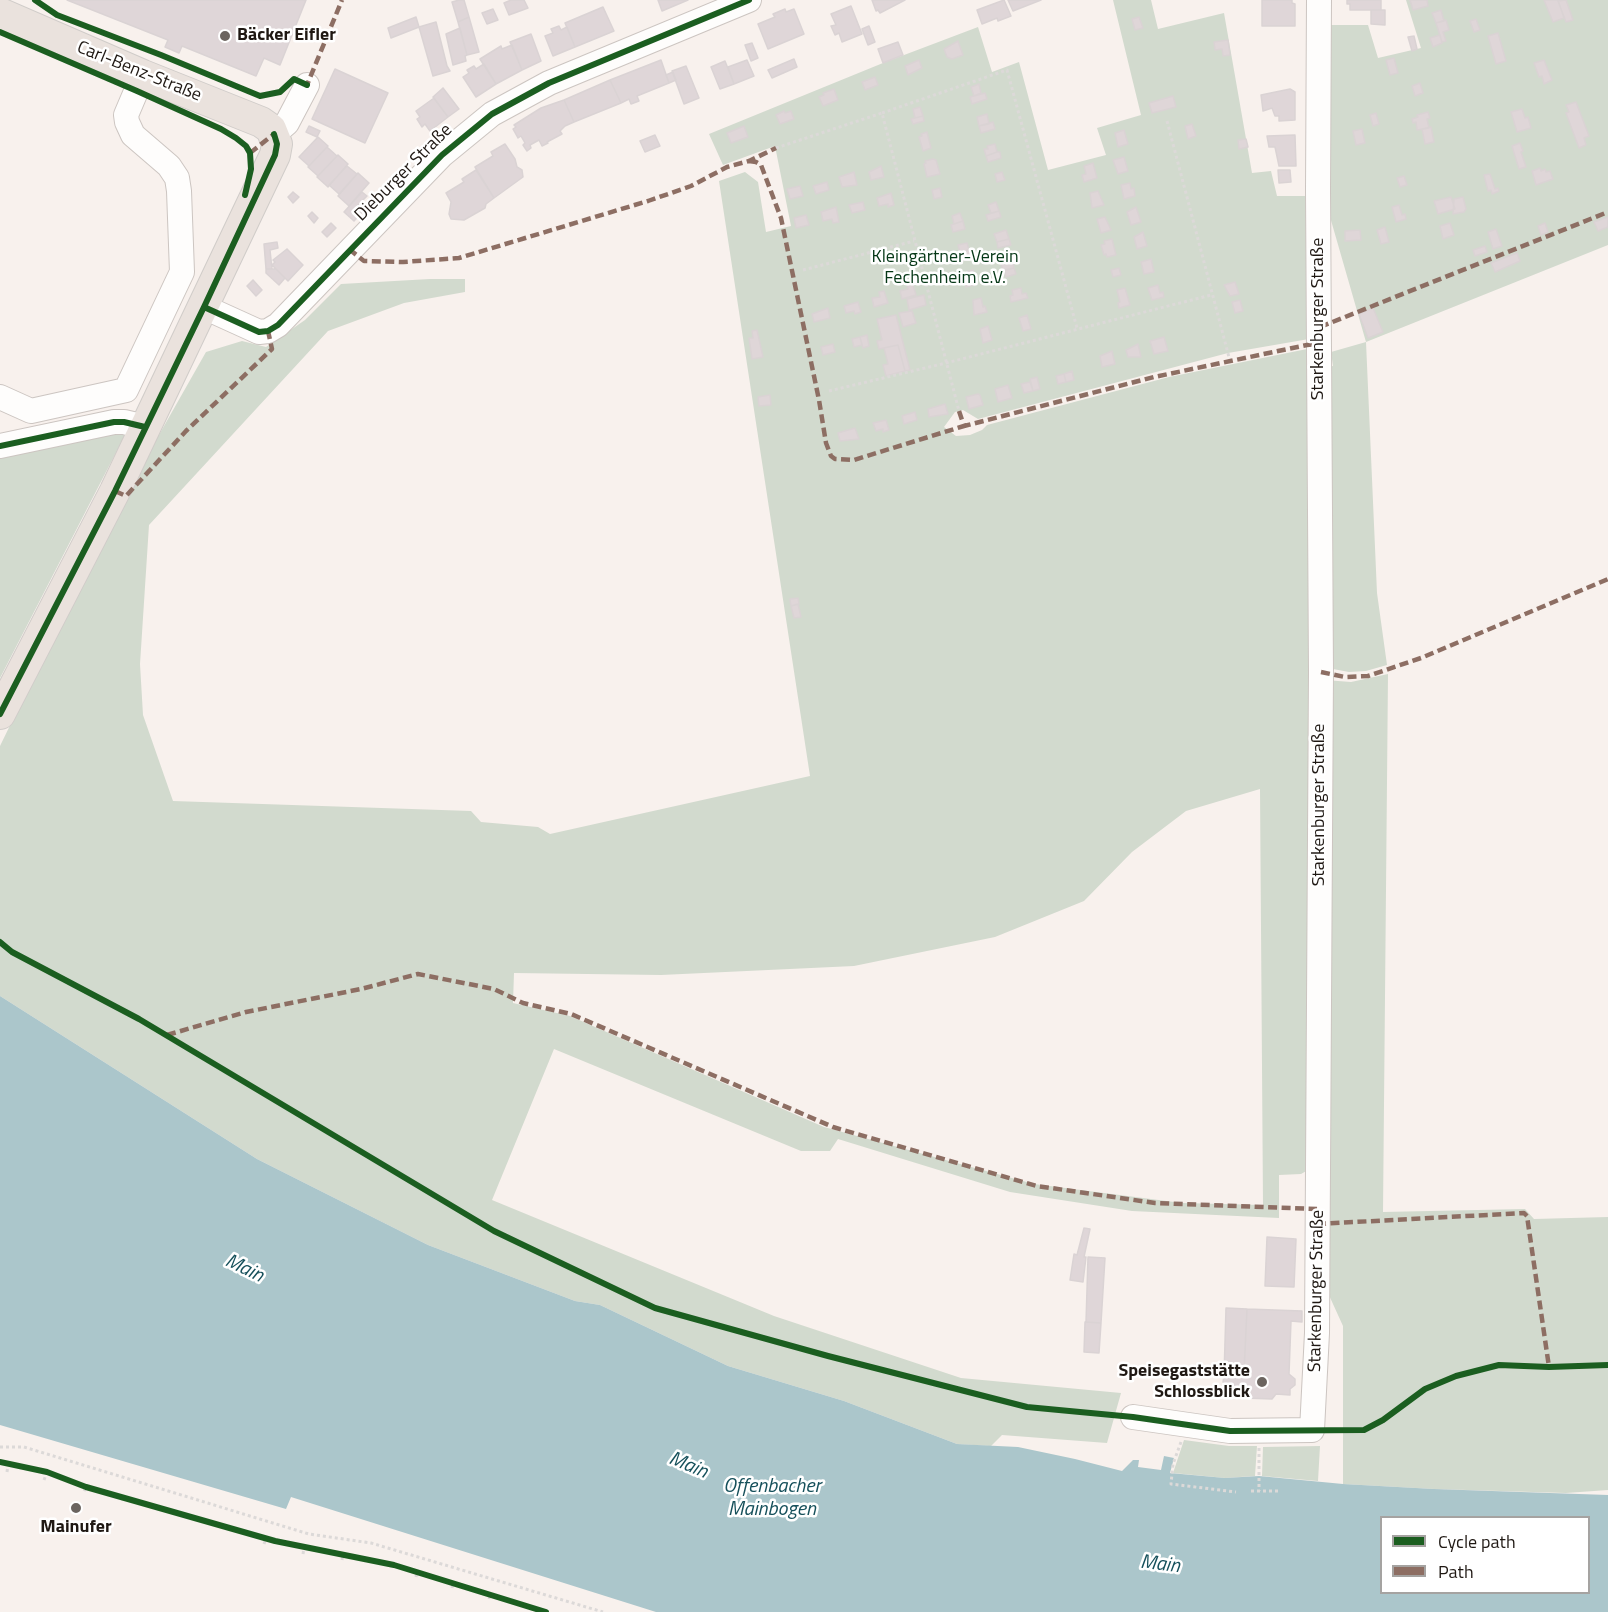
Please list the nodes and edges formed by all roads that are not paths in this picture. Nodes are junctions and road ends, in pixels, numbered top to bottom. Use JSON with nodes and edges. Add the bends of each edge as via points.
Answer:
{"nodes":[{"id":1,"x":749,"y":0,"type":"edge"},
{"id":2,"x":1319,"y":0,"type":"edge"},
{"id":3,"x":9,"y":10,"type":"edge"},
{"id":4,"x":143,"y":75,"type":"junction"},
{"id":5,"x":307,"y":85,"type":"dead end"},
{"id":6,"x":274,"y":134,"type":"junction"},
{"id":7,"x":204,"y":307,"type":"junction"},
{"id":8,"x":0,"y":397,"type":"edge"},
{"id":9,"x":145,"y":427,"type":"junction"},
{"id":10,"x":0,"y":446,"type":"edge"},
{"id":11,"x":0,"y":714,"type":"edge"},
{"id":12,"x":1133,"y":1417,"type":"dead end"}],
"edges":[{"from":1,"to":7,"type":"street","name":"Dieburger Straße","via":[[549,83],[492,114],[442,155],[268,331],[259,332]]},
{"from":2,"to":12,"type":"street","name":"Starkenburger Straße","via":[[1321,672],[1317,1333],[1312,1430],[1230,1431]]},
{"from":3,"to":4,"type":"main road","name":"Carl-Benz-Straße"},
{"from":4,"to":6,"type":"main road","name":"Carl-Benz-Straße","via":[[255,119]]},
{"from":4,"to":8,"type":"street","via":[[126,115],[127,122],[133,135],[177,178],[182,272],[126,390],[30,411]]},
{"from":5,"to":6,"type":"street","via":[[287,123]]},
{"from":6,"to":7,"type":"main road","via":[[275,155]]},
{"from":7,"to":9,"type":"main road"},
{"from":9,"to":10,"type":"street","via":[[114,422]]},
{"from":9,"to":11,"type":"main road"}]}
